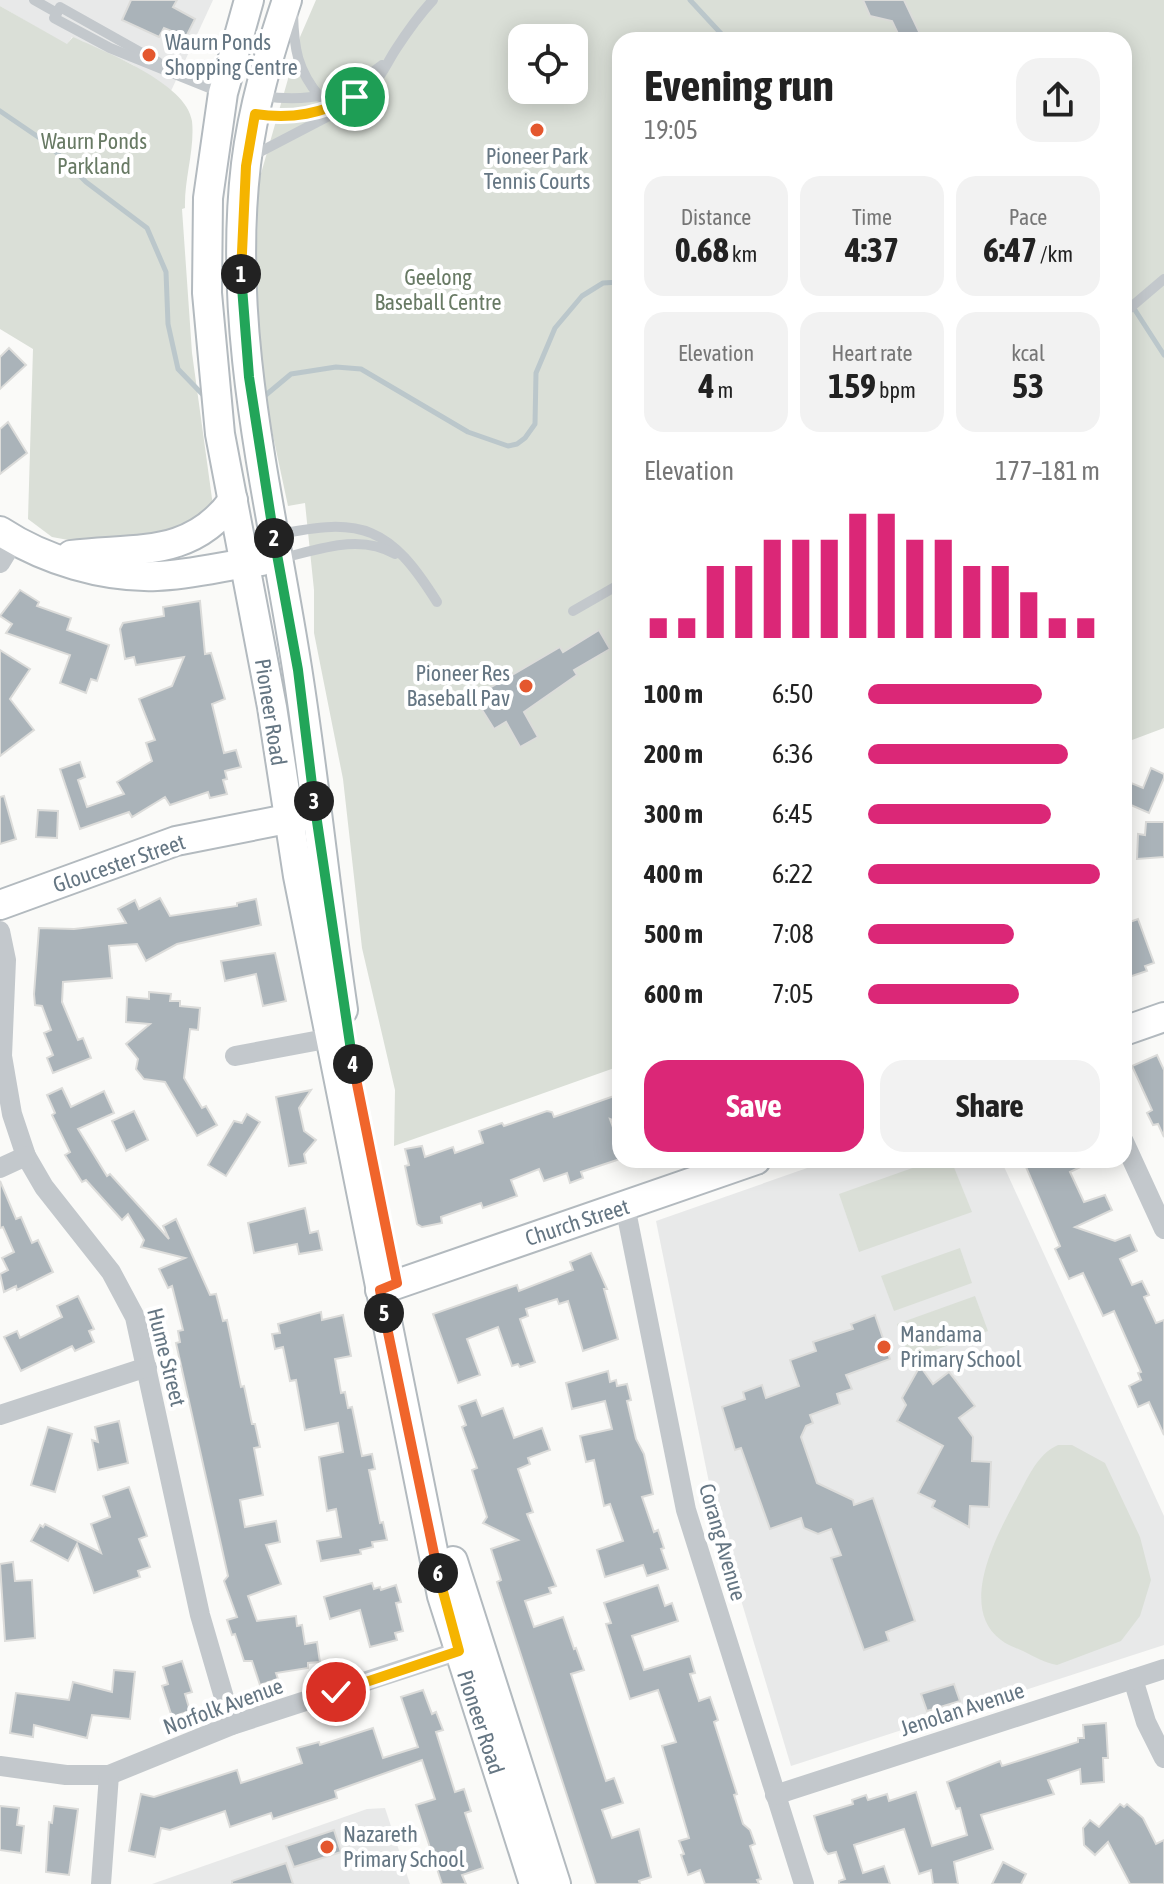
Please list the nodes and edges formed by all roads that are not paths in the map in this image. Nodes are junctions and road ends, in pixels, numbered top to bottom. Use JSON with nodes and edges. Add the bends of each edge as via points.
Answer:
{"nodes":[{"id":1,"x":34,"y":0,"type":"edge"},
{"id":2,"x":249,"y":0,"type":"edge"},
{"id":3,"x":287,"y":0,"type":"edge"},
{"id":4,"x":293,"y":0,"type":"edge"},
{"id":5,"x":433,"y":0,"type":"edge"},
{"id":6,"x":58,"y":10,"type":"junction"},
{"id":7,"x":105,"y":31,"type":"junction"},
{"id":8,"x":394,"y":52,"type":"junction"},
{"id":9,"x":141,"y":61,"type":"junction"},
{"id":10,"x":188,"y":80,"type":"junction"},
{"id":11,"x":372,"y":86,"type":"junction"},
{"id":12,"x":223,"y":93,"type":"junction"},
{"id":13,"x":320,"y":97,"type":"junction"},
{"id":14,"x":256,"y":105,"type":"junction"},
{"id":15,"x":246,"y":166,"type":"junction"},
{"id":16,"x":1164,"y":279,"type":"edge"},
{"id":17,"x":1132,"y":306,"type":"edge"},
{"id":18,"x":233,"y":500,"type":"junction"},
{"id":19,"x":5,"y":545,"type":"edge"},
{"id":20,"x":276,"y":548,"type":"junction"},
{"id":21,"x":243,"y":554,"type":"junction"},
{"id":22,"x":59,"y":560,"type":"junction"},
{"id":23,"x":416,"y":570,"type":"junction"},
{"id":24,"x":612,"y":589,"type":"edge"},
{"id":25,"x":437,"y":602,"type":"dead end"},
{"id":26,"x":573,"y":611,"type":"dead end"},
{"id":27,"x":302,"y":816,"type":"junction"},
{"id":28,"x":0,"y":905,"type":"edge"},
{"id":29,"x":0,"y":931,"type":"edge"},
{"id":30,"x":1164,"y":1017,"type":"edge"},
{"id":31,"x":1132,"y":1028,"type":"edge"},
{"id":32,"x":339,"y":1036,"type":"junction"},
{"id":33,"x":235,"y":1056,"type":"dead end"},
{"id":34,"x":26,"y":1156,"type":"junction"},
{"id":35,"x":1132,"y":1159,"type":"edge"},
{"id":36,"x":0,"y":1168,"type":"edge"},
{"id":37,"x":733,"y":1168,"type":"edge"},
{"id":38,"x":625,"y":1206,"type":"junction"},
{"id":39,"x":1164,"y":1229,"type":"edge"},
{"id":40,"x":389,"y":1286,"type":"junction"},
{"id":41,"x":147,"y":1367,"type":"junction"},
{"id":42,"x":0,"y":1415,"type":"edge"},
{"id":43,"x":468,"y":1648,"type":"junction"},
{"id":44,"x":1164,"y":1669,"type":"edge"},
{"id":45,"x":1133,"y":1679,"type":"junction"},
{"id":46,"x":232,"y":1725,"type":"junction"},
{"id":47,"x":1164,"y":1758,"type":"edge"},
{"id":48,"x":0,"y":1766,"type":"edge"},
{"id":49,"x":109,"y":1775,"type":"junction"},
{"id":50,"x":775,"y":1795,"type":"junction"},
{"id":51,"x":101,"y":1884,"type":"edge"},
{"id":52,"x":534,"y":1884,"type":"edge"},
{"id":53,"x":556,"y":1884,"type":"edge"},
{"id":54,"x":804,"y":1884,"type":"edge"}],
"edges":[{"from":1,"to":6,"type":"lane"},
{"from":2,"to":12,"type":"main road","name":"Pioneer Road"},
{"from":3,"to":14,"type":"main road","name":"Pioneer Road"},
{"from":4,"to":13,"type":"lane","via":[[295,53],[306,81]]},
{"from":5,"to":8,"type":"lane"},
{"from":6,"to":7,"type":"lane"},
{"from":6,"to":9,"type":"lane","via":[[54,18]]},
{"from":7,"to":9,"type":"lane"},
{"from":7,"to":10,"type":"lane"},
{"from":8,"to":11,"type":"lane"},
{"from":8,"to":13,"type":"lane","via":[[368,77]]},
{"from":9,"to":10,"type":"lane"},
{"from":10,"to":12,"type":"lane"},
{"from":11,"to":14,"type":"lane","via":[[308,115],[277,118]]},
{"from":11,"to":15,"type":"lane","via":[[325,121],[258,152]]},
{"from":12,"to":14,"type":"main road"},
{"from":12,"to":18,"type":"main road","name":"Pioneer Road","via":[[207,226],[211,351]]},
{"from":13,"to":14,"type":"lane"},
{"from":14,"to":15,"type":"main road","name":"Pioneer Road"},
{"from":15,"to":20,"type":"main road","name":"Pioneer Road","via":[[241,269],[245,343]]},
{"from":16,"to":17,"type":"lane"},
{"from":18,"to":21,"type":"main road","name":"Pioneer Road"},
{"from":18,"to":22,"type":"main road","via":[[211,525],[168,546]]},
{"from":19,"to":22,"type":"main road"},
{"from":20,"to":21,"type":"main road"},
{"from":20,"to":23,"type":"lane","via":[[366,543],[386,549]]},
{"from":20,"to":23,"type":"lane","via":[[324,527],[365,529],[390,543]]},
{"from":20,"to":27,"type":"main road","name":"Pioneer Road","via":[[298,670]]},
{"from":21,"to":22,"type":"main road","via":[[160,576],[123,576]]},
{"from":21,"to":27,"type":"main road","name":"Pioneer Road","via":[[272,707]]},
{"from":23,"to":25,"type":"lane"},
{"from":24,"to":26,"type":"lane"},
{"from":27,"to":28,"type":"main road","name":"Gloucester Street","via":[[176,841]]},
{"from":27,"to":32,"type":"main road","name":"Pioneer Road"},
{"from":29,"to":34,"type":"street","name":"Hume Street","via":[[6,960],[2,1056]]},
{"from":30,"to":31,"type":"main road"},
{"from":32,"to":33,"type":"street"},
{"from":32,"to":40,"type":"main road","name":"Pioneer Road"},
{"from":34,"to":36,"type":"street"},
{"from":34,"to":41,"type":"street","name":"Hume Street","via":[[123,1291]]},
{"from":35,"to":39,"type":"street"},
{"from":37,"to":38,"type":"main road","name":"Church Street"},
{"from":38,"to":40,"type":"main road","name":"Church Street"},
{"from":38,"to":50,"type":"street","name":"Corang Avenue","via":[[686,1510]]},
{"from":40,"to":43,"type":"main road","name":"Pioneer Road"},
{"from":41,"to":42,"type":"street"},
{"from":41,"to":46,"type":"street","name":"Hume Street","via":[[200,1615]]},
{"from":43,"to":46,"type":"street","name":"Norfolk Avenue"},
{"from":43,"to":52,"type":"main road","name":"Pioneer Road"},
{"from":43,"to":53,"type":"main road","name":"Pioneer Road"},
{"from":44,"to":45,"type":"street","name":"Jenolan Avenue"},
{"from":45,"to":47,"type":"street"},
{"from":45,"to":50,"type":"street","name":"Jenolan Avenue"},
{"from":46,"to":49,"type":"street","name":"Norfolk Avenue"},
{"from":48,"to":49,"type":"street","name":"Norfolk Avenue"},
{"from":49,"to":51,"type":"street"},
{"from":50,"to":54,"type":"street","name":"Corang Avenue"}]}
